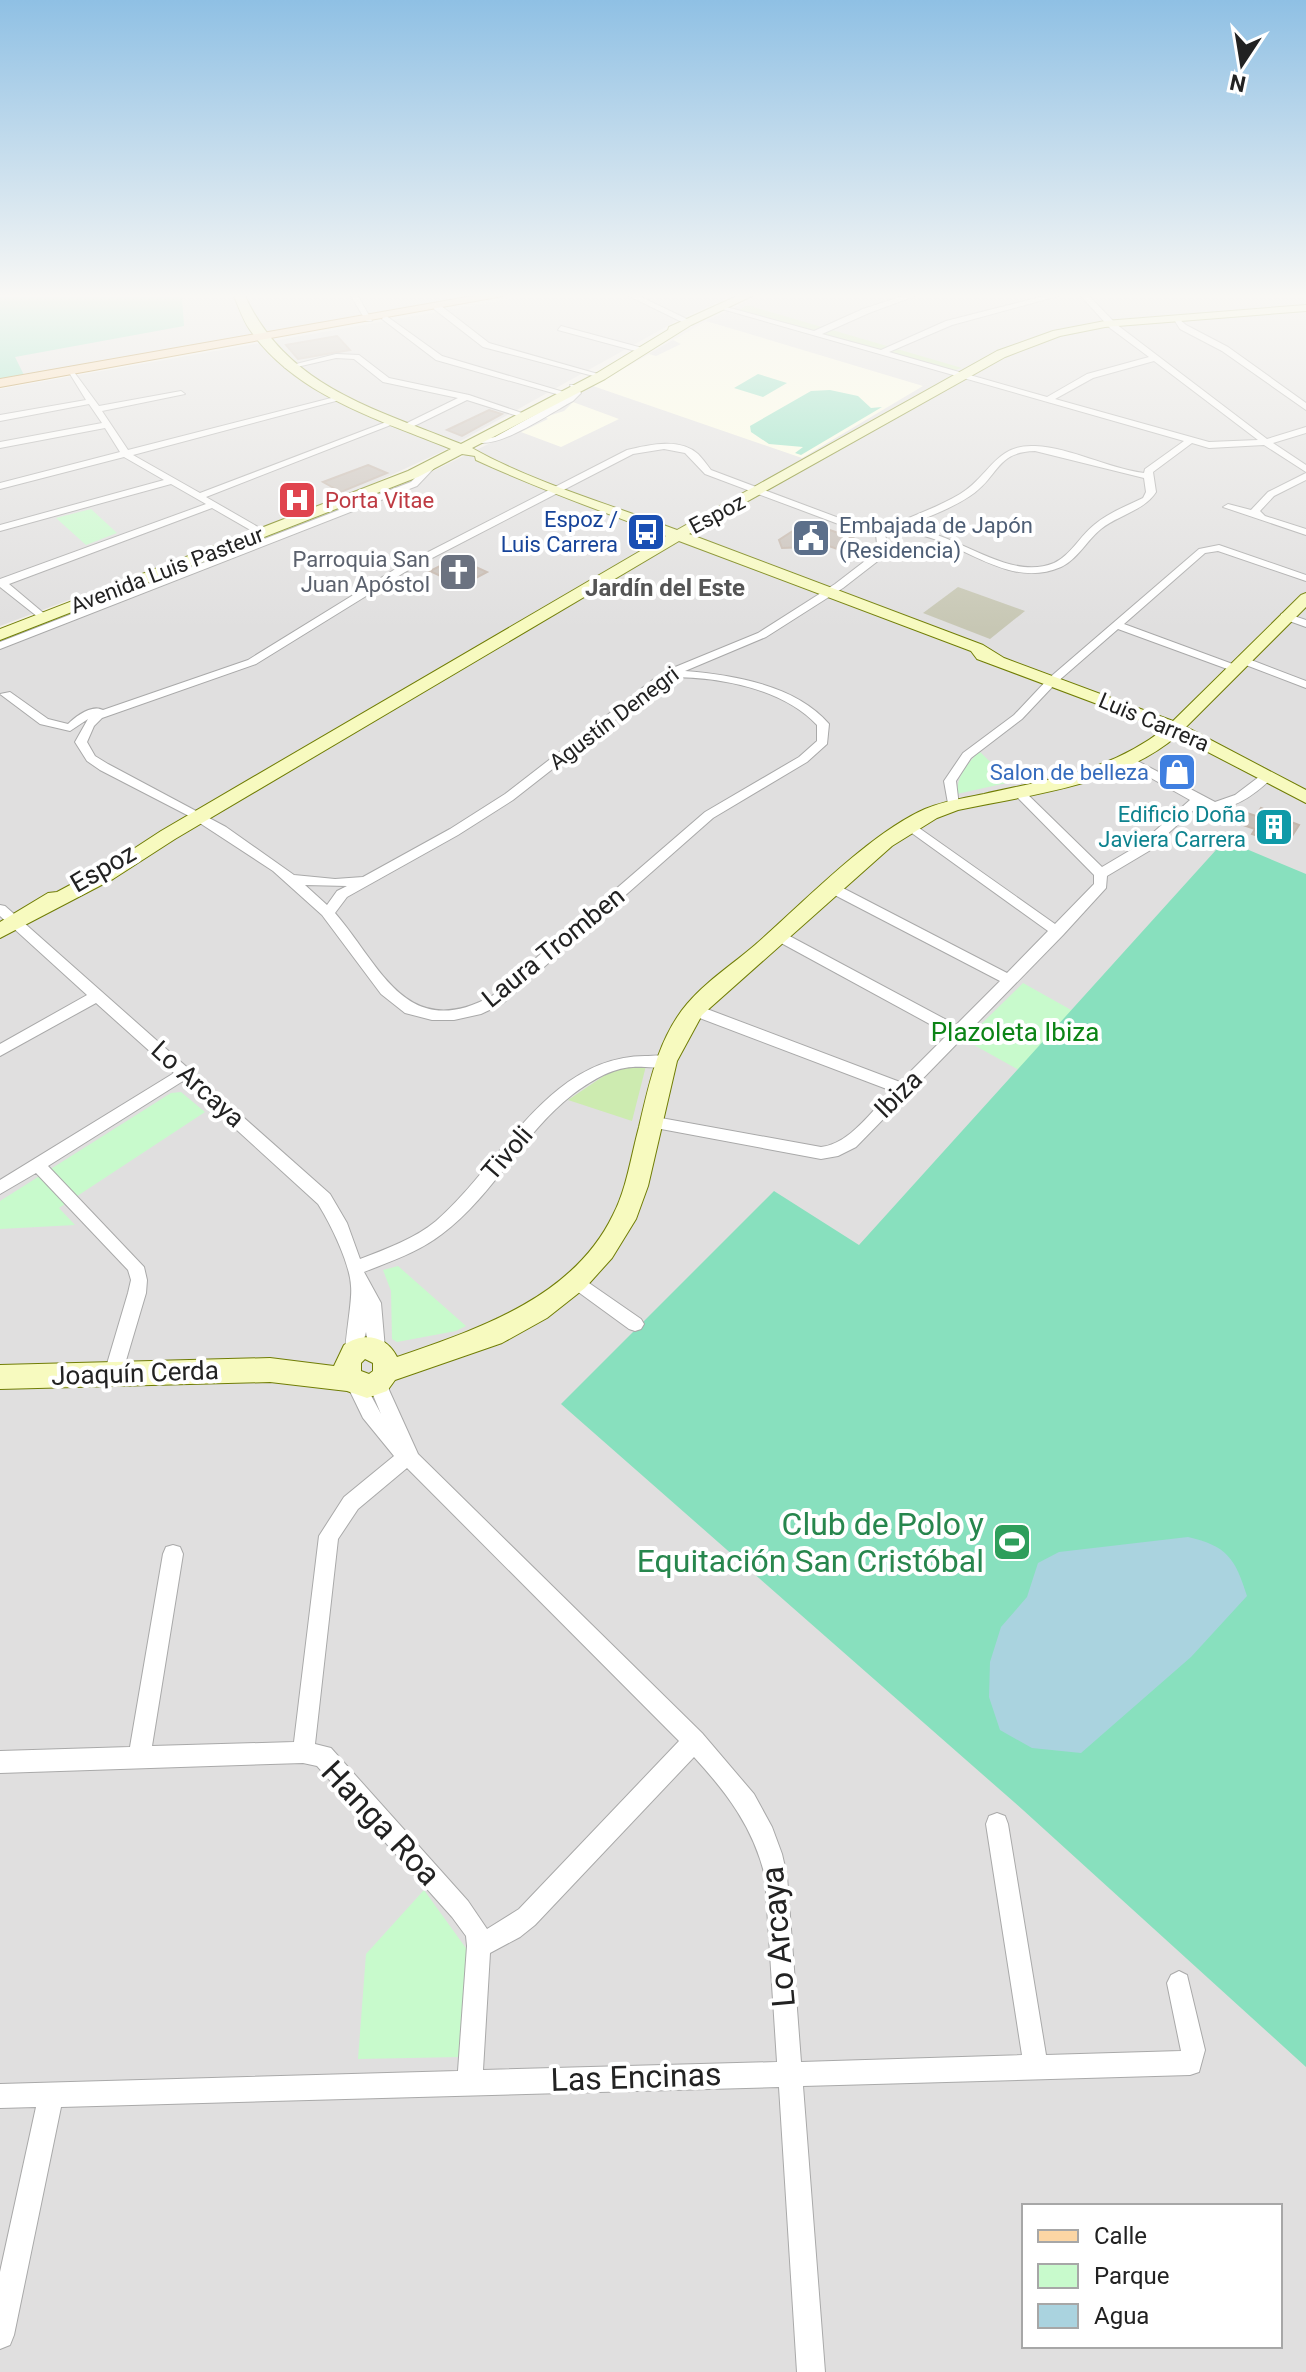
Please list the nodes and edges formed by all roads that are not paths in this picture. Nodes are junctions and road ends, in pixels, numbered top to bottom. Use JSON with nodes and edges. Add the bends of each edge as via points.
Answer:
{"nodes":[{"id":1,"x":82,"y":407,"type":"edge"},
{"id":2,"x":95,"y":407,"type":"edge"},
{"id":3,"x":309,"y":407,"type":"edge"},
{"id":4,"x":364,"y":407,"type":"edge"},
{"id":5,"x":442,"y":407,"type":"edge"},
{"id":6,"x":497,"y":407,"type":"edge"},
{"id":7,"x":539,"y":407,"type":"edge"},
{"id":8,"x":556,"y":407,"type":"edge"},
{"id":9,"x":906,"y":407,"type":"edge"},
{"id":10,"x":1070,"y":407,"type":"edge"},
{"id":11,"x":1219,"y":407,"type":"edge"},
{"id":12,"x":524,"y":415,"type":"junction"},
{"id":13,"x":0,"y":418,"type":"edge"},
{"id":14,"x":402,"y":423,"type":"junction"},
{"id":15,"x":107,"y":425,"type":"junction"},
{"id":16,"x":1306,"y":430,"type":"edge"},
{"id":17,"x":1189,"y":441,"type":"junction"},
{"id":18,"x":1266,"y":442,"type":"junction"},
{"id":19,"x":0,"y":445,"type":"edge"},
{"id":20,"x":470,"y":445,"type":"junction"},
{"id":21,"x":126,"y":454,"type":"junction"},
{"id":22,"x":431,"y":466,"type":"junction"},
{"id":23,"x":1306,"y":469,"type":"edge"},
{"id":24,"x":1147,"y":476,"type":"junction"},
{"id":25,"x":1306,"y":476,"type":"edge"},
{"id":26,"x":170,"y":481,"type":"junction"},
{"id":27,"x":0,"y":486,"type":"edge"},
{"id":28,"x":556,"y":488,"type":"junction"},
{"id":29,"x":759,"y":492,"type":"junction"},
{"id":30,"x":197,"y":497,"type":"junction"},
{"id":31,"x":212,"y":505,"type":"junction"},
{"id":32,"x":1228,"y":507,"type":"dead end"},
{"id":33,"x":1256,"y":514,"type":"junction"},
{"id":34,"x":920,"y":517,"type":"junction"},
{"id":35,"x":0,"y":528,"type":"edge"},
{"id":36,"x":885,"y":531,"type":"junction"},
{"id":37,"x":1306,"y":532,"type":"edge"},
{"id":38,"x":262,"y":533,"type":"junction"},
{"id":39,"x":931,"y":534,"type":"junction"},
{"id":40,"x":680,"y":539,"type":"junction"},
{"id":41,"x":1306,"y":578,"type":"edge"},
{"id":42,"x":0,"y":583,"type":"edge"},
{"id":43,"x":826,"y":595,"type":"junction"},
{"id":44,"x":1306,"y":598,"type":"edge"},
{"id":45,"x":1285,"y":616,"type":"junction"},
{"id":46,"x":43,"y":618,"type":"junction"},
{"id":47,"x":1306,"y":624,"type":"edge"},
{"id":48,"x":1119,"y":626,"type":"junction"},
{"id":49,"x":0,"y":635,"type":"edge"},
{"id":50,"x":0,"y":646,"type":"edge"},
{"id":51,"x":730,"y":648,"type":"junction"},
{"id":52,"x":1238,"y":664,"type":"junction"},
{"id":53,"x":667,"y":674,"type":"junction"},
{"id":54,"x":737,"y":681,"type":"junction"},
{"id":55,"x":1052,"y":681,"type":"junction"},
{"id":56,"x":1306,"y":685,"type":"edge"},
{"id":57,"x":6,"y":694,"type":"dead end"},
{"id":58,"x":131,"y":702,"type":"junction"},
{"id":59,"x":70,"y":728,"type":"junction"},
{"id":60,"x":1176,"y":728,"type":"junction"},
{"id":61,"x":83,"y":749,"type":"junction"},
{"id":62,"x":1130,"y":761,"type":"junction"},
{"id":63,"x":1268,"y":776,"type":"junction"},
{"id":64,"x":1018,"y":792,"type":"junction"},
{"id":65,"x":1304,"y":793,"type":"edge"},
{"id":66,"x":1198,"y":799,"type":"junction"},
{"id":67,"x":953,"y":806,"type":"junction"},
{"id":68,"x":198,"y":817,"type":"junction"},
{"id":69,"x":908,"y":826,"type":"junction"},
{"id":70,"x":1100,"y":874,"type":"junction"},
{"id":71,"x":371,"y":876,"type":"junction"},
{"id":72,"x":289,"y":879,"type":"junction"},
{"id":73,"x":832,"y":888,"type":"junction"},
{"id":74,"x":328,"y":913,"type":"junction"},
{"id":75,"x":5,"y":921,"type":"edge"},
{"id":76,"x":1058,"y":932,"type":"junction"},
{"id":77,"x":777,"y":935,"type":"junction"},
{"id":78,"x":1010,"y":980,"type":"junction"},
{"id":79,"x":98,"y":995,"type":"junction"},
{"id":80,"x":694,"y":1010,"type":"junction"},
{"id":81,"x":958,"y":1033,"type":"junction"},
{"id":82,"x":0,"y":1051,"type":"edge"},
{"id":83,"x":666,"y":1061,"type":"junction"},
{"id":84,"x":185,"y":1073,"type":"junction"},
{"id":85,"x":903,"y":1089,"type":"junction"},
{"id":86,"x":650,"y":1122,"type":"junction"},
{"id":87,"x":37,"y":1164,"type":"junction"},
{"id":88,"x":0,"y":1188,"type":"edge"},
{"id":89,"x":358,"y":1276,"type":"junction"},
{"id":90,"x":576,"y":1281,"type":"junction"},
{"id":91,"x":635,"y":1324,"type":"dead end"},
{"id":92,"x":367,"y":1367,"type":"junction"},
{"id":93,"x":113,"y":1374,"type":"junction"},
{"id":94,"x":0,"y":1377,"type":"edge"},
{"id":95,"x":408,"y":1453,"type":"junction"},
{"id":96,"x":173,"y":1554,"type":"dead end"},
{"id":97,"x":694,"y":1741,"type":"junction"},
{"id":98,"x":303,"y":1752,"type":"junction"},
{"id":99,"x":139,"y":1758,"type":"junction"},
{"id":100,"x":0,"y":1762,"type":"edge"},
{"id":101,"x":997,"y":1824,"type":"dead end"},
{"id":102,"x":479,"y":1946,"type":"junction"},
{"id":103,"x":1179,"y":1983,"type":"dead end"},
{"id":104,"x":1036,"y":2067,"type":"junction"},
{"id":105,"x":789,"y":2073,"type":"junction"},
{"id":106,"x":470,"y":2082,"type":"junction"},
{"id":107,"x":51,"y":2094,"type":"junction"},
{"id":108,"x":0,"y":2096,"type":"edge"},
{"id":109,"x":0,"y":2335,"type":"edge"},
{"id":110,"x":811,"y":2372,"type":"edge"}],
"edges":[{"from":1,"to":13,"type":"street"},
{"from":2,"to":15,"type":"street"},
{"from":3,"to":21,"type":"street"},
{"from":4,"to":14,"type":"street","name":"Luis Carrera"},
{"from":5,"to":14,"type":"street"},
{"from":6,"to":12,"type":"street"},
{"from":7,"to":12,"type":"street","name":"Avenida Luis Pasteur"},
{"from":8,"to":20,"type":"street","via":[[497,439]]},
{"from":9,"to":29,"type":"street","name":"Espoz"},
{"from":10,"to":17,"type":"street"},
{"from":11,"to":18,"type":"street"},
{"from":12,"to":20,"type":"street","name":"Avenida Luis Pasteur"},
{"from":14,"to":20,"type":"street","name":"Luis Carrera"},
{"from":14,"to":30,"type":"street"},
{"from":15,"to":19,"type":"street"},
{"from":15,"to":21,"type":"street"},
{"from":16,"to":18,"type":"street"},
{"from":17,"to":18,"type":"street","via":[[1223,447]]},
{"from":17,"to":24,"type":"street","via":[[1151,467]]},
{"from":18,"to":23,"type":"street"},
{"from":20,"to":22,"type":"street","name":"Avenida Luis Pasteur"},
{"from":20,"to":28,"type":"street","name":"Luis Carrera","via":[[481,457]]},
{"from":21,"to":26,"type":"street"},
{"from":21,"to":27,"type":"street"},
{"from":22,"to":38,"type":"street","name":"Avenida Luis Pasteur"},
{"from":22,"to":50,"type":"street","via":[[414,484]]},
{"from":24,"to":34,"type":"street","via":[[1053,452],[1014,449],[971,491]]},
{"from":24,"to":39,"type":"street","via":[[1151,489],[1146,500],[1098,527],[1050,567],[1009,566]]},
{"from":25,"to":33,"type":"street","via":[[1271,494]]},
{"from":26,"to":30,"type":"street"},
{"from":26,"to":35,"type":"street"},
{"from":28,"to":29,"type":"street","via":[[630,452],[662,447],[689,453],[708,472]]},
{"from":28,"to":40,"type":"street","name":"Luis Carrera"},
{"from":28,"to":58,"type":"street","via":[[401,570],[252,662]]},
{"from":29,"to":36,"type":"street","via":[[860,529]]},
{"from":29,"to":40,"type":"street","name":"Espoz"},
{"from":30,"to":31,"type":"street"},
{"from":31,"to":38,"type":"street"},
{"from":31,"to":42,"type":"street"},
{"from":32,"to":33,"type":"street"},
{"from":33,"to":37,"type":"street"},
{"from":34,"to":36,"type":"street"},
{"from":34,"to":39,"type":"street"},
{"from":36,"to":39,"type":"street"},
{"from":36,"to":43,"type":"street","name":"Agustín Denegri","via":[[879,555]]},
{"from":38,"to":46,"type":"street","name":"Avenida Luis Pasteur"},
{"from":40,"to":43,"type":"street","name":"Luis Carrera"},
{"from":40,"to":68,"type":"street","name":"Espoz"},
{"from":41,"to":48,"type":"street","via":[[1213,548],[1202,551]]},
{"from":42,"to":46,"type":"street"},
{"from":43,"to":51,"type":"street","name":"Agustín Denegri","via":[[770,631]]},
{"from":43,"to":55,"type":"street","name":"Luis Carrera"},
{"from":44,"to":45,"type":"street"},
{"from":45,"to":47,"type":"street"},
{"from":45,"to":52,"type":"street"},
{"from":46,"to":49,"type":"street","name":"Avenida Luis Pasteur"},
{"from":48,"to":52,"type":"street"},
{"from":48,"to":55,"type":"street"},
{"from":51,"to":53,"type":"street","name":"Agustín Denegri"},
{"from":51,"to":54,"type":"street","via":[[721,666]]},
{"from":52,"to":56,"type":"street"},
{"from":52,"to":60,"type":"street"},
{"from":53,"to":54,"type":"street","name":"Laura Tromben"},
{"from":53,"to":71,"type":"street","name":"Agustín Denegri","via":[[509,797]]},
{"from":54,"to":74,"type":"street","name":"Laura Tromben","via":[[812,711],[824,728],[820,746],[709,815],[488,1005],[442,1016],[403,1005]]},
{"from":55,"to":60,"type":"street","name":"Luis Carrera"},
{"from":55,"to":67,"type":"street","via":[[958,767],[949,787]]},
{"from":57,"to":59,"type":"street","via":[[44,722]]},
{"from":58,"to":59,"type":"street","via":[[87,715]]},
{"from":58,"to":61,"type":"street","via":[[98,716],[84,733]]},
{"from":59,"to":61,"type":"street","via":[[69,738]]},
{"from":60,"to":62,"type":"street"},
{"from":60,"to":63,"type":"street","name":"Luis Carrera"},
{"from":61,"to":68,"type":"street","name":"Laura Tromben","via":[[104,767]]},
{"from":62,"to":64,"type":"street"},
{"from":62,"to":66,"type":"street"},
{"from":63,"to":65,"type":"street","name":"Luis Carrera"},
{"from":63,"to":66,"type":"street","via":[[1222,807]]},
{"from":64,"to":67,"type":"street"},
{"from":64,"to":70,"type":"street"},
{"from":66,"to":70,"type":"street","via":[[1144,848]]},
{"from":67,"to":69,"type":"street"},
{"from":68,"to":72,"type":"street","name":"Laura Tromben"},
{"from":68,"to":75,"type":"street","name":"Espoz","via":[[90,885]]},
{"from":69,"to":73,"type":"street"},
{"from":69,"to":76,"type":"street"},
{"from":70,"to":76,"type":"street","name":"Ibiza","via":[[1101,885]]},
{"from":71,"to":72,"type":"street","name":"Agustín Denegri","via":[[335,883]]},
{"from":71,"to":74,"type":"street","name":"Agustín Denegri","via":[[342,894]]},
{"from":72,"to":74,"type":"street","name":"Laura Tromben"},
{"from":73,"to":77,"type":"street"},
{"from":73,"to":78,"type":"street"},
{"from":75,"to":79,"type":"street","name":"Lo Arcaya"},
{"from":76,"to":78,"type":"street","name":"Ibiza"},
{"from":77,"to":80,"type":"street"},
{"from":77,"to":81,"type":"street"},
{"from":78,"to":81,"type":"street","name":"Ibiza"},
{"from":79,"to":82,"type":"street"},
{"from":79,"to":84,"type":"street","name":"Lo Arcaya"},
{"from":80,"to":83,"type":"street"},
{"from":80,"to":85,"type":"street"},
{"from":81,"to":85,"type":"street","name":"Ibiza"},
{"from":83,"to":86,"type":"street"},
{"from":83,"to":89,"type":"street","name":"Tivoli","via":[[629,1059],[571,1089],[534,1121],[441,1226]]},
{"from":84,"to":87,"type":"street"},
{"from":84,"to":89,"type":"street","name":"Lo Arcaya","via":[[324,1199],[339,1223]]},
{"from":85,"to":86,"type":"street","name":"Ibiza","via":[[850,1143],[832,1152]]},
{"from":86,"to":90,"type":"street","via":[[624,1219]]},
{"from":87,"to":88,"type":"street"},
{"from":87,"to":93,"type":"street","via":[[136,1267],[137,1293]]},
{"from":89,"to":92,"type":"street","name":"Lo Arcaya","via":[[357,1335]]},
{"from":89,"to":92,"type":"street","name":"Lo Arcaya","via":[[372,1303]]},
{"from":90,"to":91,"type":"street"},
{"from":90,"to":92,"type":"street","via":[[516,1323],[442,1352]]},
{"from":92,"to":93,"type":"street","name":"Joaquín Cerda"},
{"from":92,"to":95,"type":"street","name":"Lo Arcaya","via":[[369,1412]]},
{"from":93,"to":94,"type":"street","name":"Joaquín Cerda"},
{"from":95,"to":97,"type":"street","name":"Lo Arcaya"},
{"from":95,"to":98,"type":"street","name":"Hanga Roa","via":[[351,1503],[329,1536]]},
{"from":96,"to":99,"type":"street"},
{"from":97,"to":102,"type":"street","via":[[527,1917]]},
{"from":97,"to":105,"type":"street","name":"Lo Arcaya","via":[[745,1797],[772,1856]]},
{"from":98,"to":99,"type":"street"},
{"from":98,"to":102,"type":"street","name":"Hanga Roa","via":[[323,1756],[460,1909],[477,1932]]},
{"from":99,"to":100,"type":"street"},
{"from":101,"to":104,"type":"street"},
{"from":102,"to":106,"type":"street"},
{"from":103,"to":104,"type":"street","name":"Las Encinas","via":[[1193,2050],[1190,2063]]},
{"from":104,"to":105,"type":"street","name":"Las Encinas"},
{"from":105,"to":106,"type":"street","name":"Las Encinas"},
{"from":105,"to":110,"type":"street","name":"Lo Arcaya"},
{"from":106,"to":107,"type":"street","name":"Las Encinas"},
{"from":107,"to":108,"type":"street","name":"Las Encinas"},
{"from":107,"to":109,"type":"street"}]}
